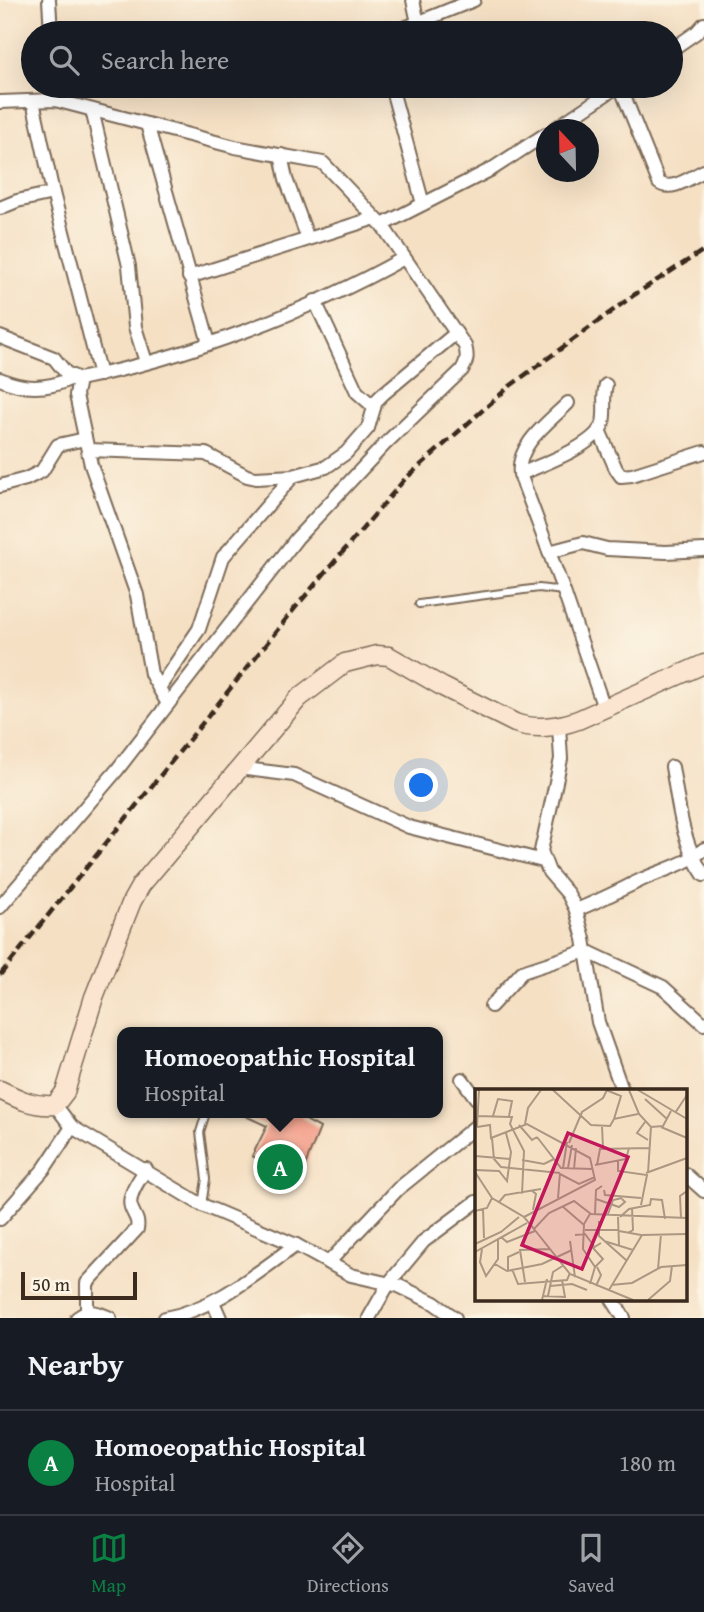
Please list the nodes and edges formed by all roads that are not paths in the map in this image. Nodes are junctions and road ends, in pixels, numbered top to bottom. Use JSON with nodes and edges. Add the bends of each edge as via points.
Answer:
{"nodes":[{"id":1,"x":49,"y":0,"type":"edge"},
{"id":2,"x":413,"y":0,"type":"edge"},
{"id":3,"x":474,"y":0,"type":"edge"},
{"id":4,"x":50,"y":21,"type":"edge"},
{"id":5,"x":418,"y":21,"type":"edge"},
{"id":6,"x":423,"y":21,"type":"edge"},
{"id":7,"x":704,"y":24,"type":"edge"},
{"id":8,"x":683,"y":42,"type":"edge"},
{"id":9,"x":394,"y":98,"type":"edge"},
{"id":10,"x":601,"y":98,"type":"edge"},
{"id":11,"x":624,"y":98,"type":"edge"},
{"id":12,"x":55,"y":100,"type":"joint"},
{"id":13,"x":33,"y":101,"type":"junction"},
{"id":14,"x":0,"y":102,"type":"edge"},
{"id":15,"x":92,"y":110,"type":"junction"},
{"id":16,"x":570,"y":119,"type":"edge"},
{"id":17,"x":147,"y":124,"type":"junction"},
{"id":18,"x":536,"y":141,"type":"edge"},
{"id":19,"x":281,"y":155,"type":"junction"},
{"id":20,"x":704,"y":171,"type":"edge"},
{"id":21,"x":53,"y":193,"type":"junction"},
{"id":22,"x":423,"y":204,"type":"junction"},
{"id":23,"x":0,"y":208,"type":"edge"},
{"id":24,"x":379,"y":222,"type":"junction"},
{"id":25,"x":308,"y":239,"type":"junction"},
{"id":26,"x":404,"y":258,"type":"junction"},
{"id":27,"x":189,"y":277,"type":"junction"},
{"id":28,"x":315,"y":301,"type":"junction"},
{"id":29,"x":456,"y":333,"type":"junction"},
{"id":30,"x":0,"y":337,"type":"edge"},
{"id":31,"x":209,"y":343,"type":"junction"},
{"id":32,"x":146,"y":362,"type":"junction"},
{"id":33,"x":100,"y":375,"type":"junction"},
{"id":34,"x":0,"y":379,"type":"edge"},
{"id":35,"x":75,"y":379,"type":"junction"},
{"id":36,"x":606,"y":385,"type":"dead end"},
{"id":37,"x":568,"y":402,"type":"dead end"},
{"id":38,"x":374,"y":407,"type":"junction"},
{"id":39,"x":599,"y":430,"type":"junction"},
{"id":40,"x":86,"y":444,"type":"junction"},
{"id":41,"x":704,"y":453,"type":"edge"},
{"id":42,"x":520,"y":474,"type":"junction"},
{"id":43,"x":293,"y":476,"type":"junction"},
{"id":44,"x":0,"y":486,"type":"edge"},
{"id":45,"x":704,"y":550,"type":"edge"},
{"id":46,"x":549,"y":552,"type":"junction"},
{"id":47,"x":565,"y":592,"type":"junction"},
{"id":48,"x":419,"y":604,"type":"dead end"},
{"id":49,"x":704,"y":664,"type":"edge"},
{"id":50,"x":159,"y":688,"type":"junction"},
{"id":51,"x":168,"y":704,"type":"junction"},
{"id":52,"x":604,"y":708,"type":"junction"},
{"id":53,"x":559,"y":726,"type":"junction"},
{"id":54,"x":673,"y":767,"type":"dead end"},
{"id":55,"x":239,"y":768,"type":"junction"},
{"id":56,"x":704,"y":849,"type":"edge"},
{"id":57,"x":692,"y":858,"type":"junction"},
{"id":58,"x":543,"y":860,"type":"junction"},
{"id":59,"x":704,"y":875,"type":"edge"},
{"id":60,"x":0,"y":907,"type":"edge"},
{"id":61,"x":576,"y":910,"type":"junction"},
{"id":62,"x":586,"y":951,"type":"junction"},
{"id":63,"x":491,"y":1006,"type":"dead end"},
{"id":64,"x":704,"y":1024,"type":"edge"},
{"id":65,"x":462,"y":1079,"type":"dead end"},
{"id":66,"x":622,"y":1089,"type":"edge"},
{"id":67,"x":0,"y":1090,"type":"edge"},
{"id":68,"x":475,"y":1095,"type":"edge"},
{"id":69,"x":55,"y":1105,"type":"junction"},
{"id":70,"x":204,"y":1118,"type":"edge"},
{"id":71,"x":72,"y":1127,"type":"junction"},
{"id":72,"x":475,"y":1128,"type":"edge"},
{"id":73,"x":146,"y":1169,"type":"junction"},
{"id":74,"x":686,"y":1175,"type":"edge"},
{"id":75,"x":704,"y":1191,"type":"edge"},
{"id":76,"x":475,"y":1203,"type":"edge"},
{"id":77,"x":202,"y":1205,"type":"junction"},
{"id":78,"x":0,"y":1219,"type":"edge"},
{"id":79,"x":296,"y":1245,"type":"junction"},
{"id":80,"x":328,"y":1264,"type":"junction"},
{"id":81,"x":389,"y":1283,"type":"junction"},
{"id":82,"x":613,"y":1300,"type":"edge"},
{"id":83,"x":213,"y":1302,"type":"junction"},
{"id":84,"x":82,"y":1315,"type":"edge"},
{"id":85,"x":110,"y":1318,"type":"edge"},
{"id":86,"x":165,"y":1318,"type":"edge"},
{"id":87,"x":220,"y":1318,"type":"edge"},
{"id":88,"x":369,"y":1318,"type":"edge"},
{"id":89,"x":455,"y":1318,"type":"edge"},
{"id":90,"x":624,"y":1318,"type":"edge"}],
"edges":[{"from":1,"to":4,"type":"street"},
{"from":2,"to":5,"type":"street"},
{"from":3,"to":6,"type":"street"},
{"from":7,"to":8,"type":"street"},
{"from":9,"to":22,"type":"street"},
{"from":10,"to":16,"type":"street"},
{"from":11,"to":20,"type":"street","via":[[663,187]]},
{"from":12,"to":13,"type":"street"},
{"from":12,"to":15,"type":"street"},
{"from":13,"to":14,"type":"street"},
{"from":13,"to":21,"type":"street"},
{"from":15,"to":17,"type":"street"},
{"from":15,"to":32,"type":"street"},
{"from":17,"to":19,"type":"street"},
{"from":17,"to":27,"type":"street"},
{"from":18,"to":22,"type":"street"},
{"from":19,"to":24,"type":"street","via":[[323,163]]},
{"from":19,"to":25,"type":"street"},
{"from":21,"to":23,"type":"street"},
{"from":21,"to":33,"type":"street"},
{"from":22,"to":24,"type":"street"},
{"from":24,"to":25,"type":"street"},
{"from":24,"to":26,"type":"street"},
{"from":25,"to":27,"type":"street"},
{"from":26,"to":28,"type":"street"},
{"from":26,"to":29,"type":"street"},
{"from":27,"to":31,"type":"street"},
{"from":28,"to":31,"type":"street"},
{"from":28,"to":38,"type":"street","via":[[357,392]]},
{"from":29,"to":38,"type":"street","via":[[383,394]]},
{"from":29,"to":51,"type":"street","via":[[468,354],[462,370],[297,538]]},
{"from":30,"to":35,"type":"street","via":[[54,358]]},
{"from":31,"to":32,"type":"street"},
{"from":32,"to":33,"type":"street"},
{"from":33,"to":35,"type":"street"},
{"from":34,"to":35,"type":"street","via":[[36,387]]},
{"from":35,"to":40,"type":"street"},
{"from":36,"to":39,"type":"street"},
{"from":37,"to":42,"type":"street","via":[[531,440],[521,455]]},
{"from":38,"to":43,"type":"street","via":[[368,428],[337,462]]},
{"from":39,"to":41,"type":"street","via":[[621,476]]},
{"from":39,"to":42,"type":"street","via":[[581,446]]},
{"from":40,"to":43,"type":"street","via":[[206,454],[247,476]]},
{"from":40,"to":44,"type":"street","via":[[58,445],[42,471]]},
{"from":40,"to":50,"type":"street","via":[[137,595],[148,665]]},
{"from":42,"to":46,"type":"street"},
{"from":43,"to":50,"type":"street","via":[[223,557],[199,629]]},
{"from":45,"to":46,"type":"street","via":[[607,550],[583,543]]},
{"from":46,"to":47,"type":"street"},
{"from":47,"to":48,"type":"lane","via":[[539,588]]},
{"from":47,"to":52,"type":"street"},
{"from":49,"to":52,"type":"street"},
{"from":50,"to":51,"type":"street"},
{"from":51,"to":60,"type":"street"},
{"from":52,"to":53,"type":"street"},
{"from":53,"to":55,"type":"street","via":[[514,723],[389,656],[377,655],[345,663],[306,693]]},
{"from":53,"to":58,"type":"street","via":[[561,759],[543,835]]},
{"from":54,"to":57,"type":"street"},
{"from":55,"to":58,"type":"street","via":[[294,775],[409,827]]},
{"from":55,"to":69,"type":"street","via":[[132,901],[90,1010],[65,1092]]},
{"from":56,"to":57,"type":"street"},
{"from":57,"to":59,"type":"street"},
{"from":57,"to":61,"type":"street"},
{"from":58,"to":61,"type":"street"},
{"from":61,"to":62,"type":"street"},
{"from":62,"to":63,"type":"street","via":[[522,972]]},
{"from":62,"to":64,"type":"street","via":[[663,987]]},
{"from":62,"to":66,"type":"street","via":[[598,1022]]},
{"from":65,"to":68,"type":"street"},
{"from":67,"to":69,"type":"street","via":[[31,1104]]},
{"from":69,"to":71,"type":"street"},
{"from":70,"to":77,"type":"lane","via":[[200,1132],[206,1180]]},
{"from":71,"to":73,"type":"street"},
{"from":71,"to":78,"type":"street","via":[[44,1169]]},
{"from":72,"to":80,"type":"street","via":[[398,1189]]},
{"from":73,"to":77,"type":"street"},
{"from":73,"to":84,"type":"street","via":[[130,1198],[137,1229],[87,1283]]},
{"from":74,"to":75,"type":"street"},
{"from":76,"to":81,"type":"street","via":[[432,1233]]},
{"from":77,"to":79,"type":"street"},
{"from":79,"to":80,"type":"street"},
{"from":79,"to":83,"type":"street"},
{"from":80,"to":81,"type":"street","via":[[351,1275]]},
{"from":81,"to":88,"type":"street"},
{"from":81,"to":89,"type":"street","via":[[435,1303]]},
{"from":82,"to":90,"type":"street"},
{"from":83,"to":86,"type":"street"},
{"from":83,"to":87,"type":"street"},
{"from":84,"to":85,"type":"street","via":[[93,1310]]}]}
